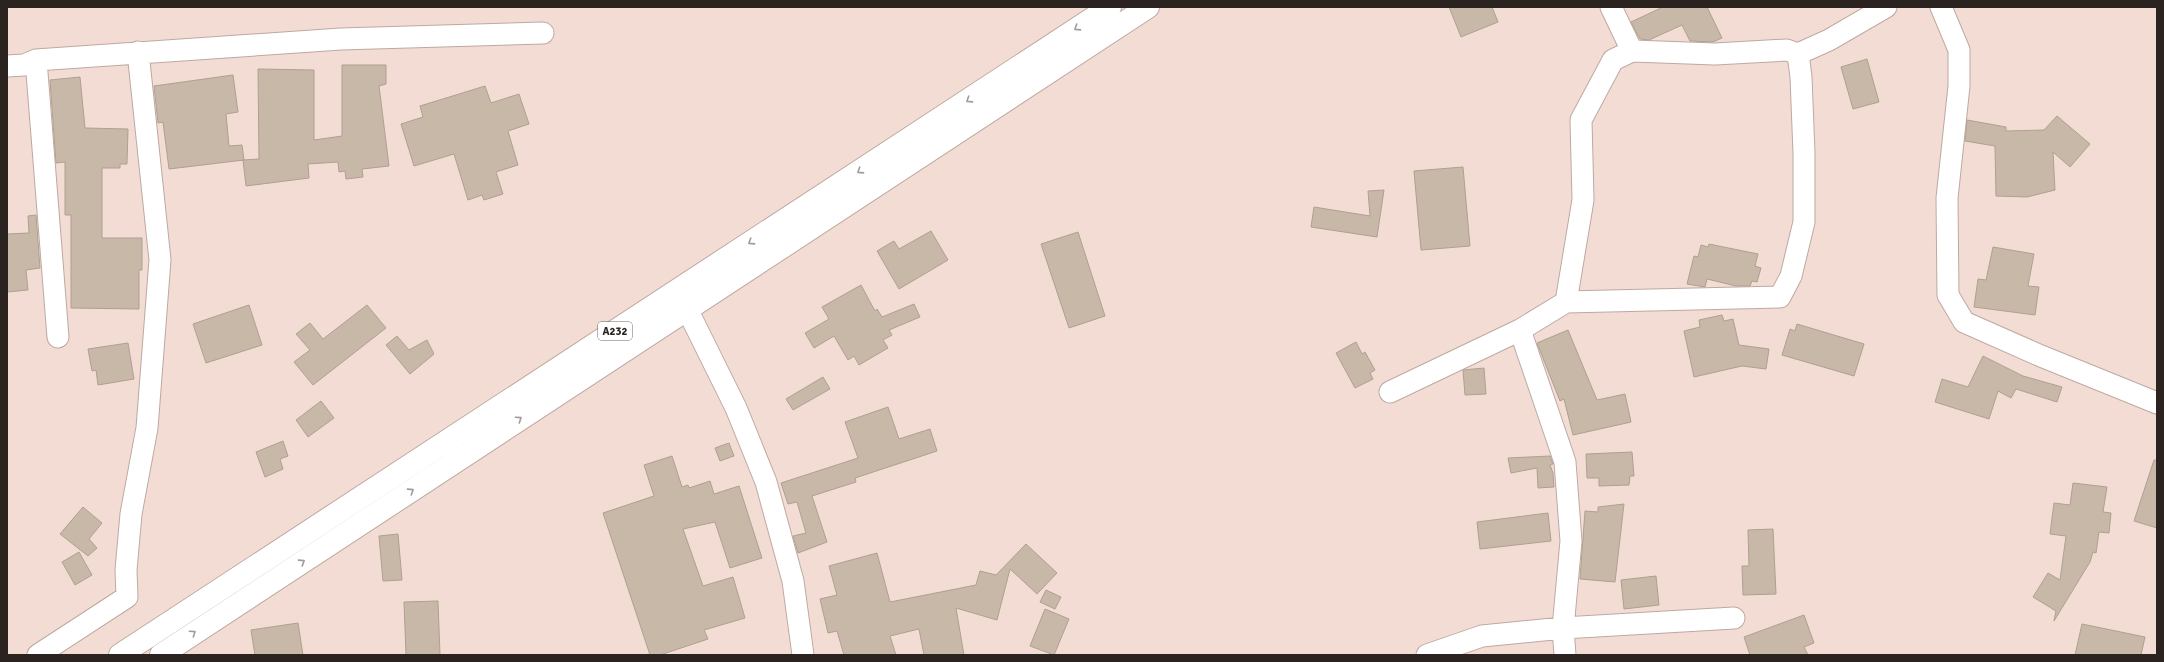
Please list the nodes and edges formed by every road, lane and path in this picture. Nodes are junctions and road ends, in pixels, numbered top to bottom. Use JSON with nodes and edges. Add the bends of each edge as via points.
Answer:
{"nodes":[{"id":1,"x":1110,"y":7,"type":"edge"},
{"id":2,"x":1148,"y":7,"type":"edge"},
{"id":3,"x":1611,"y":7,"type":"edge"},
{"id":4,"x":1886,"y":7,"type":"edge"},
{"id":5,"x":1941,"y":7,"type":"edge"},
{"id":6,"x":543,"y":33,"type":"dead end"},
{"id":7,"x":1632,"y":50,"type":"junction"},
{"id":8,"x":138,"y":52,"type":"junction"},
{"id":9,"x":1798,"y":54,"type":"junction"},
{"id":10,"x":36,"y":60,"type":"junction"},
{"id":11,"x":7,"y":66,"type":"edge"},
{"id":12,"x":1566,"y":302,"type":"junction"},
{"id":13,"x":686,"y":307,"type":"junction"},
{"id":14,"x":1520,"y":330,"type":"junction"},
{"id":15,"x":58,"y":337,"type":"dead end"},
{"id":16,"x":1390,"y":392,"type":"dead end"},
{"id":17,"x":2157,"y":403,"type":"edge"},
{"id":18,"x":1734,"y":618,"type":"dead end"},
{"id":19,"x":1563,"y":628,"type":"junction"},
{"id":20,"x":38,"y":655,"type":"edge"},
{"id":21,"x":120,"y":655,"type":"edge"},
{"id":22,"x":161,"y":655,"type":"edge"},
{"id":23,"x":803,"y":655,"type":"edge"},
{"id":24,"x":1427,"y":655,"type":"edge"},
{"id":25,"x":1565,"y":655,"type":"edge"}],
"edges":[{"from":1,"to":21,"type":"highway","number":"A232","one_way":true},
{"from":2,"to":13,"type":"highway","number":"A232"},
{"from":3,"to":7,"type":"street"},
{"from":4,"to":9,"type":"street","via":[[1829,40]]},
{"from":5,"to":17,"type":"street","via":[[1958,50],[1959,72],[1947,198],[1948,295],[1964,322]]},
{"from":6,"to":8,"type":"street","via":[[341,39]]},
{"from":7,"to":9,"type":"street","via":[[1715,54],[1787,50]]},
{"from":7,"to":12,"type":"street","via":[[1613,60],[1581,120],[1583,200]]},
{"from":8,"to":10,"type":"street"},
{"from":8,"to":20,"type":"street","via":[[160,260],[147,428],[131,514],[126,570],[127,597]]},
{"from":9,"to":12,"type":"street","via":[[1804,153],[1804,222],[1791,276],[1780,297]]},
{"from":10,"to":11,"type":"street","via":[[24,65]]},
{"from":10,"to":15,"type":"street"},
{"from":12,"to":14,"type":"street"},
{"from":22,"to":13,"type":"highway","number":"A232","one_way":true},
{"from":13,"to":23,"type":"street","via":[[736,408],[766,482],[792,581]]},
{"from":14,"to":16,"type":"street"},
{"from":14,"to":19,"type":"street","via":[[1565,462],[1571,541]]},
{"from":18,"to":19,"type":"street"},
{"from":19,"to":24,"type":"street","via":[[1482,636]]},
{"from":19,"to":25,"type":"street"}]}
